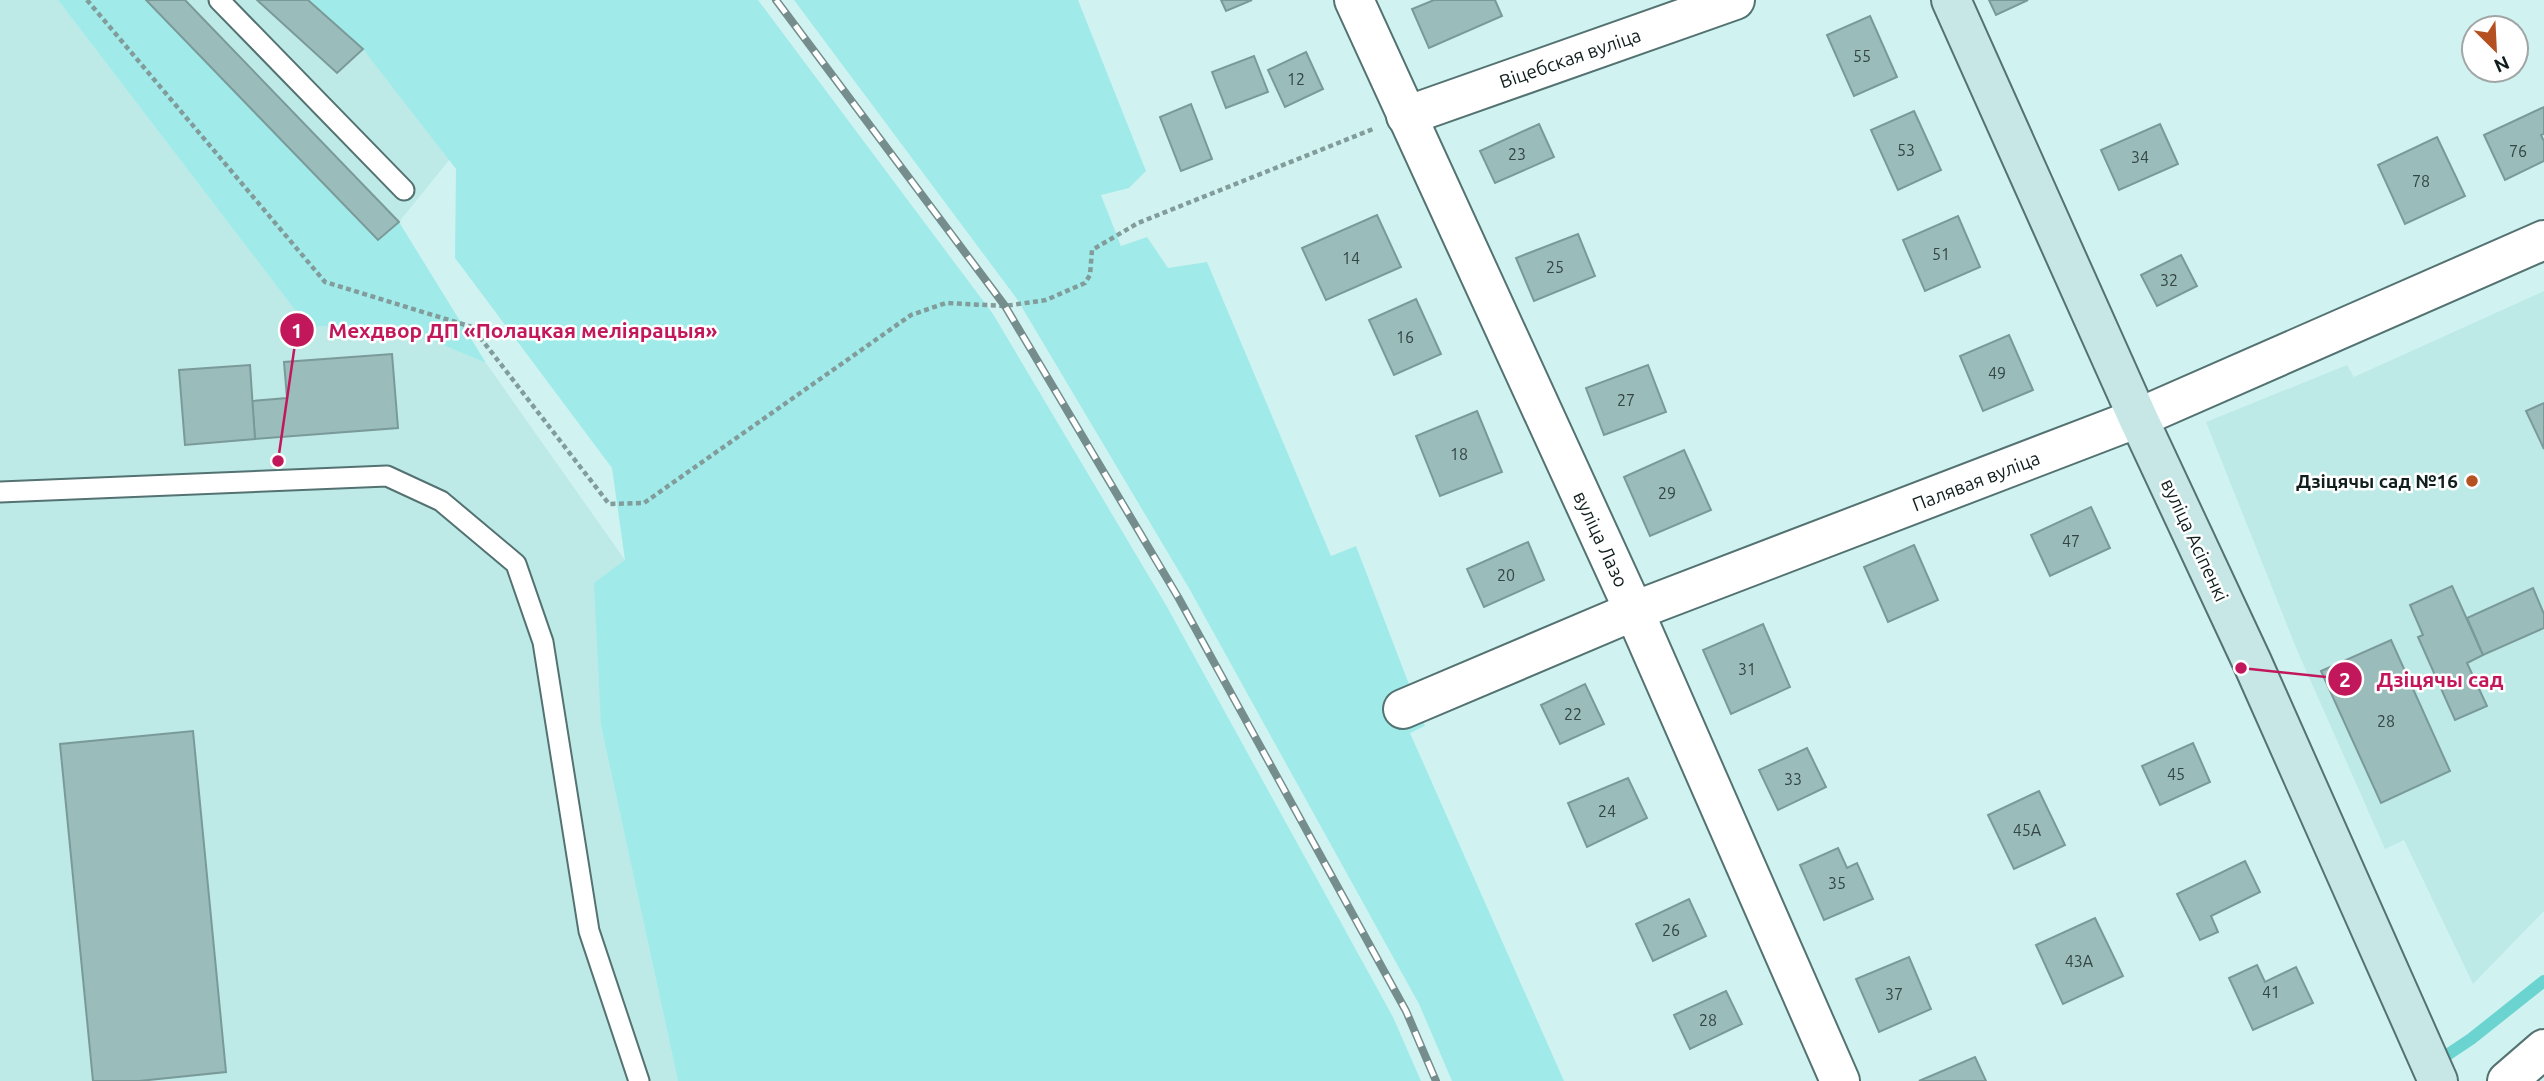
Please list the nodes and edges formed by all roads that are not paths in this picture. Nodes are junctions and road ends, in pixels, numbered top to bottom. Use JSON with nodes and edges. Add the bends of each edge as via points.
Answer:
{"nodes":[{"id":1,"x":219,"y":0,"type":"edge"},
{"id":2,"x":1354,"y":0,"type":"edge"},
{"id":3,"x":1735,"y":0,"type":"edge"},
{"id":4,"x":1951,"y":0,"type":"edge"},
{"id":5,"x":1406,"y":116,"type":"junction"},
{"id":6,"x":404,"y":190,"type":"dead end"},
{"id":7,"x":2544,"y":240,"type":"edge"},
{"id":8,"x":2138,"y":418,"type":"junction"},
{"id":9,"x":0,"y":492,"type":"edge"},
{"id":10,"x":1634,"y":611,"type":"junction"},
{"id":11,"x":1403,"y":709,"type":"dead end"},
{"id":12,"x":2544,"y":1049,"type":"edge"},
{"id":13,"x":639,"y":1081,"type":"edge"},
{"id":14,"x":1840,"y":1081,"type":"edge"},
{"id":15,"x":2438,"y":1081,"type":"edge"},
{"id":16,"x":2507,"y":1081,"type":"edge"}],
"edges":[{"from":1,"to":6,"type":"lane"},
{"from":2,"to":5,"type":"street","name":"вуліца Лазо"},
{"from":3,"to":5,"type":"street","name":"Віцебская вуліца"},
{"from":4,"to":8,"type":"street","name":"вуліца Асіпенкі"},
{"from":5,"to":10,"type":"street","name":"вуліца Лазо"},
{"from":7,"to":8,"type":"street","name":"Палявая вуліца"},
{"from":8,"to":10,"type":"street","name":"Палявая вуліца"},
{"from":8,"to":15,"type":"street","name":"вуліца Асіпенкі"},
{"from":9,"to":13,"type":"lane","via":[[387,476],[441,501],[516,564],[543,642],[589,932]]},
{"from":10,"to":11,"type":"street","name":"Палявая вуліца"},
{"from":10,"to":14,"type":"street","name":"вуліца Лазо"},
{"from":12,"to":16,"type":"street"}]}
